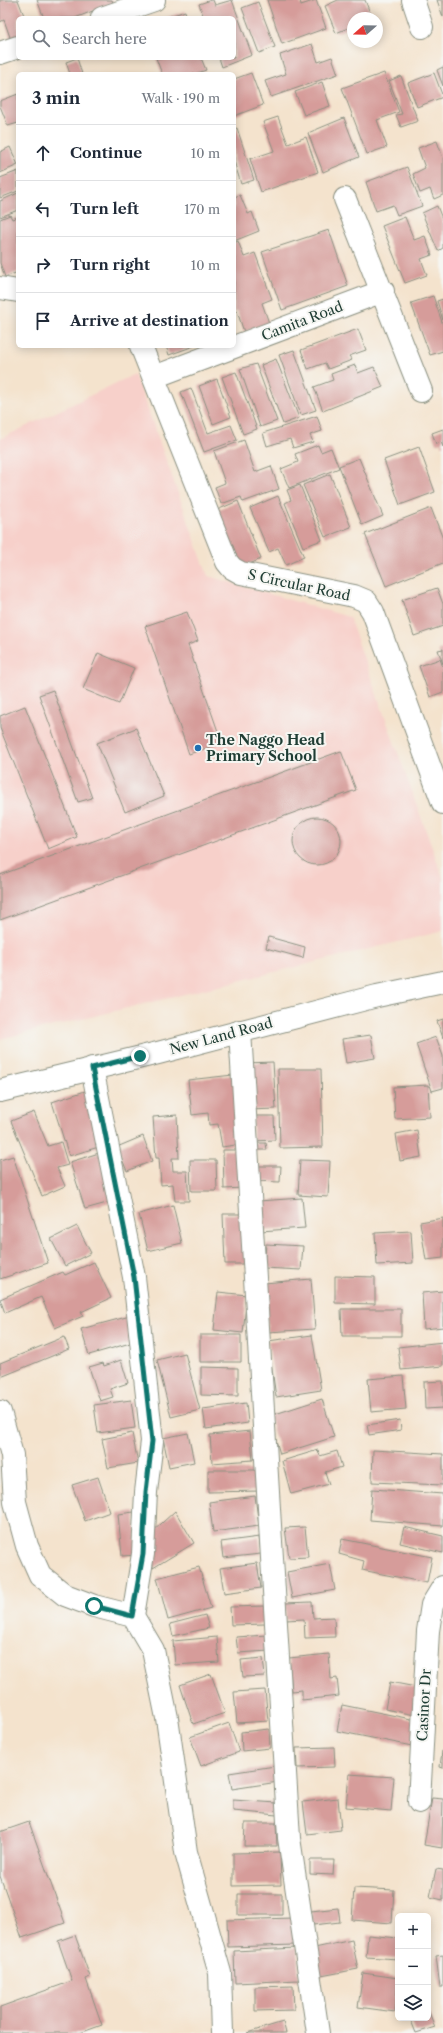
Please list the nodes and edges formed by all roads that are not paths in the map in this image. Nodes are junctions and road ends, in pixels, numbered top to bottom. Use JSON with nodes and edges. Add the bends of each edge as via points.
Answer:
{"nodes":[{"id":1,"x":154,"y":0,"type":"edge"},
{"id":2,"x":413,"y":0,"type":"edge"},
{"id":3,"x":108,"y":16,"type":"edge"},
{"id":4,"x":422,"y":27,"type":"dead end"},
{"id":5,"x":16,"y":48,"type":"edge"},
{"id":6,"x":0,"y":53,"type":"edge"},
{"id":7,"x":345,"y":199,"type":"dead end"},
{"id":8,"x":0,"y":288,"type":"edge"},
{"id":9,"x":16,"y":290,"type":"edge"},
{"id":10,"x":383,"y":291,"type":"junction"},
{"id":11,"x":236,"y":346,"type":"edge"},
{"id":12,"x":142,"y":348,"type":"edge"},
{"id":13,"x":231,"y":348,"type":"edge"},
{"id":14,"x":154,"y":377,"type":"junction"},
{"id":15,"x":421,"y":391,"type":"dead end"},
{"id":16,"x":443,"y":803,"type":"edge"},
{"id":17,"x":443,"y":982,"type":"edge"},
{"id":18,"x":240,"y":1031,"type":"junction"},
{"id":19,"x":92,"y":1068,"type":"junction"},
{"id":20,"x":0,"y":1091,"type":"edge"},
{"id":21,"x":0,"y":1412,"type":"edge"},
{"id":22,"x":443,"y":1587,"type":"edge"},
{"id":23,"x":132,"y":1616,"type":"junction"},
{"id":24,"x":419,"y":1802,"type":"dead end"},
{"id":25,"x":222,"y":2033,"type":"edge"},
{"id":26,"x":318,"y":2033,"type":"edge"}],
"edges":[{"from":1,"to":3,"type":"street"},
{"from":2,"to":4,"type":"street"},
{"from":5,"to":6,"type":"street"},
{"from":7,"to":10,"type":"street"},
{"from":8,"to":9,"type":"street"},
{"from":10,"to":11,"type":"street","name":"Camita Road"},
{"from":10,"to":15,"type":"street"},
{"from":12,"to":14,"type":"street","name":"S Circular Road"},
{"from":13,"to":14,"type":"street","name":"Camita Road"},
{"from":14,"to":16,"type":"street","name":"S Circular Road","via":[[227,562],[232,568],[241,573],[354,596],[366,602],[373,612]]},
{"from":17,"to":18,"type":"street","name":"New Land Road"},
{"from":18,"to":19,"type":"street","name":"New Land Road"},
{"from":18,"to":26,"type":"street","via":[[289,1838]]},
{"from":19,"to":20,"type":"street","name":"New Land Road"},
{"from":19,"to":23,"type":"street","via":[[134,1277],[152,1441],[143,1554]]},
{"from":21,"to":23,"type":"street","via":[[12,1454],[15,1502],[27,1546],[40,1575],[65,1594],[94,1606]]},
{"from":22,"to":24,"type":"street","name":"Casinor Dr","via":[[432,1606],[428,1631]]},
{"from":23,"to":25,"type":"street","via":[[153,1650],[167,1718],[186,1852],[220,1973]]}]}
